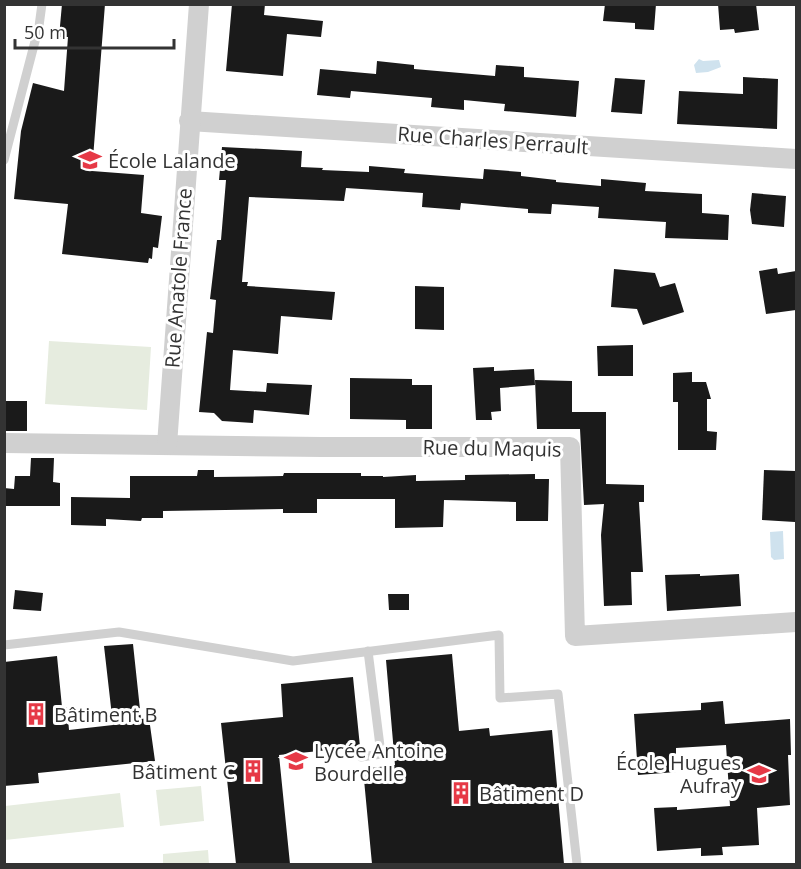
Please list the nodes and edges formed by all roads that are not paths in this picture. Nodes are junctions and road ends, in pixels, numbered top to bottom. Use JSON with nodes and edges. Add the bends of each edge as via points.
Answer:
{"nodes":[{"id":1,"x":42,"y":4,"type":"edge"},
{"id":2,"x":199,"y":4,"type":"edge"},
{"id":3,"x":189,"y":121,"type":"junction"},
{"id":4,"x":796,"y":159,"type":"edge"},
{"id":5,"x":4,"y":160,"type":"edge"},
{"id":6,"x":4,"y":443,"type":"edge"},
{"id":7,"x":167,"y":445,"type":"junction"},
{"id":8,"x":796,"y":622,"type":"edge"},
{"id":9,"x":4,"y":645,"type":"edge"},
{"id":10,"x":368,"y":651,"type":"junction"},
{"id":11,"x":361,"y":757,"type":"dead end"},
{"id":12,"x":577,"y":864,"type":"edge"}],
"edges":[{"from":1,"to":5,"type":"lane"},
{"from":2,"to":3,"type":"street","name":"Rue Anatole France"},
{"from":3,"to":4,"type":"street","name":"Rue Charles Perrault"},
{"from":3,"to":7,"type":"street","name":"Rue Anatole France"},
{"from":6,"to":7,"type":"street","name":"Rue du Maquis"},
{"from":7,"to":8,"type":"street","name":"Rue du Maquis","via":[[570,447],[575,636]]},
{"from":9,"to":10,"type":"lane","via":[[120,632],[293,661]]},
{"from":10,"to":11,"type":"lane","via":[[381,754]]},
{"from":10,"to":12,"type":"lane","via":[[499,635],[500,698],[558,694]]}]}
